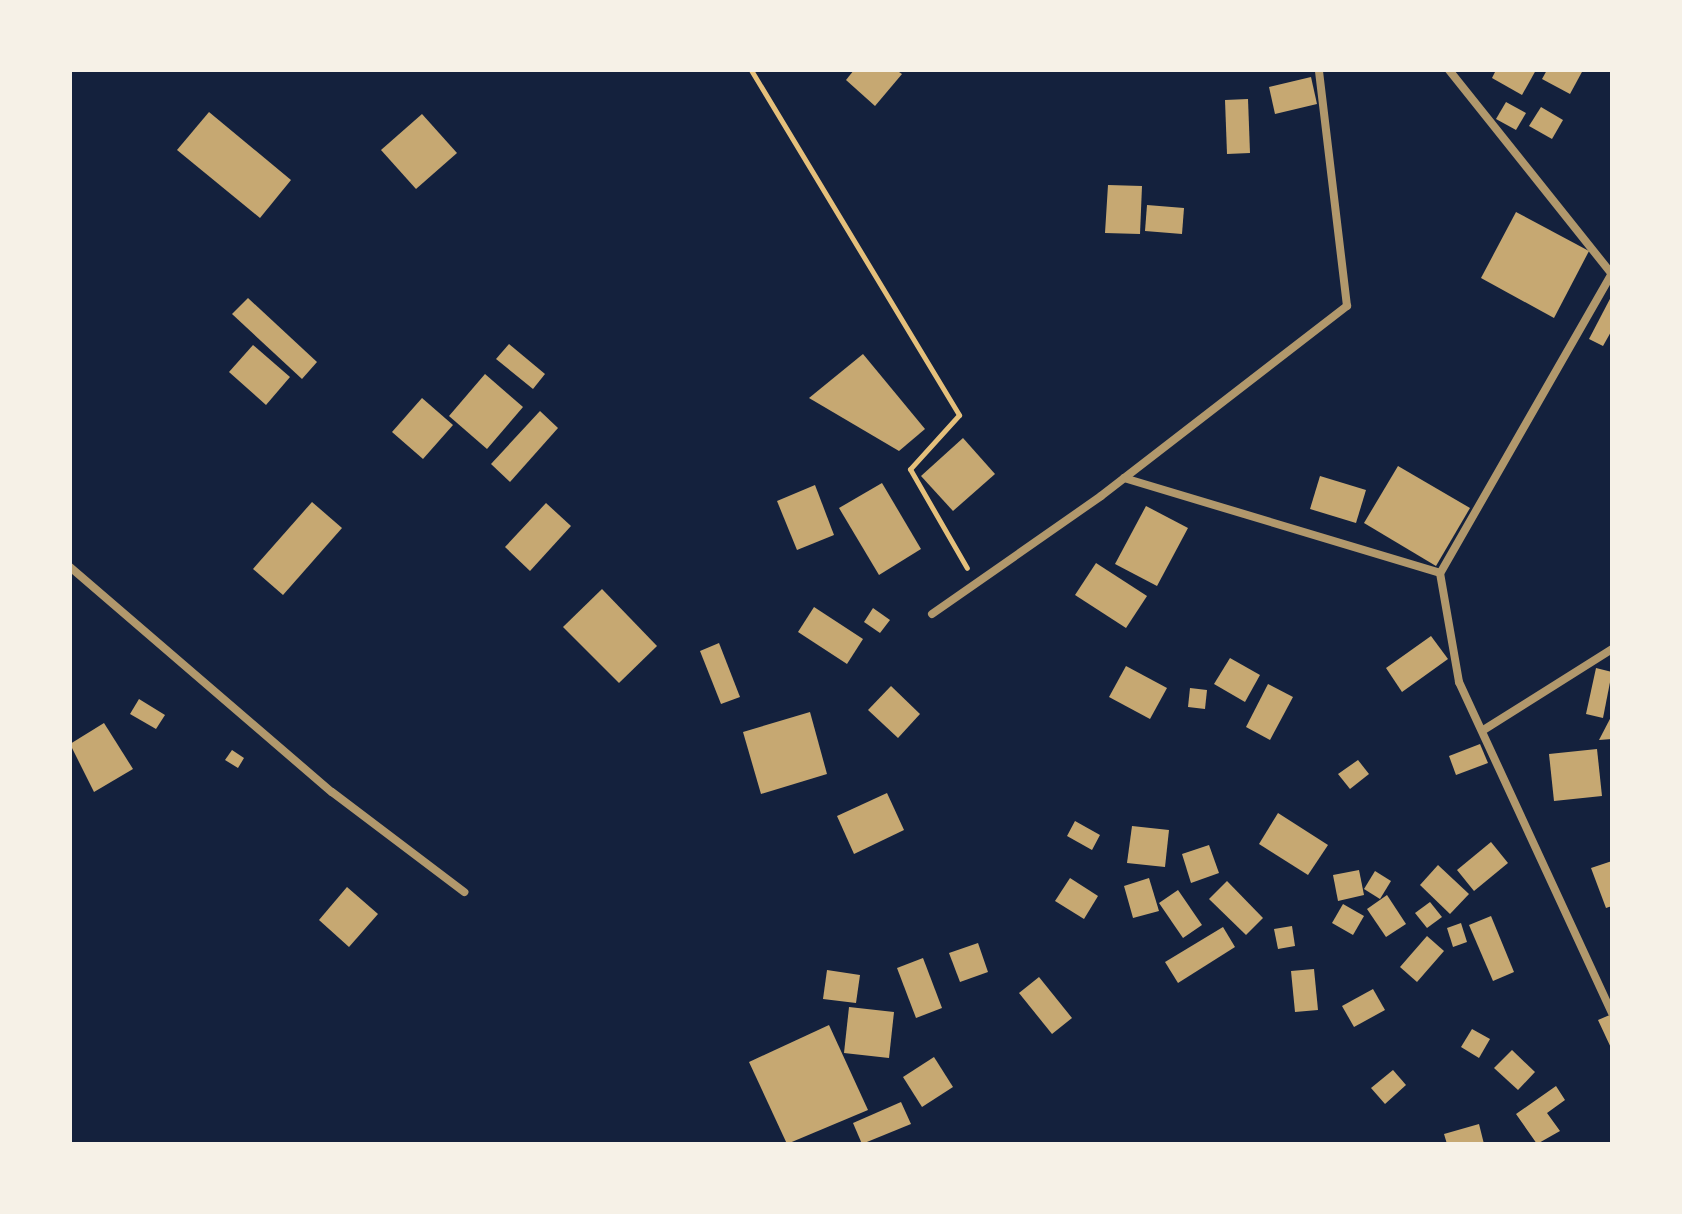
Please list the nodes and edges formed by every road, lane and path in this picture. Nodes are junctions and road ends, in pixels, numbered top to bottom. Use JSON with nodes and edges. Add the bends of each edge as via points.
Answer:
{"nodes":[{"id":1,"x":751,"y":70,"type":"edge"},
{"id":2,"x":1319,"y":70,"type":"edge"},
{"id":3,"x":1449,"y":70,"type":"edge"},
{"id":4,"x":1612,"y":274,"type":"edge"},
{"id":5,"x":1124,"y":478,"type":"junction"},
{"id":6,"x":70,"y":567,"type":"edge"},
{"id":7,"x":1440,"y":573,"type":"junction"},
{"id":8,"x":975,"y":583,"type":"junction"},
{"id":9,"x":932,"y":614,"type":"dead end"},
{"id":10,"x":1612,"y":649,"type":"edge"},
{"id":11,"x":1485,"y":729,"type":"junction"},
{"id":12,"x":464,"y":892,"type":"dead end"},
{"id":13,"x":1612,"y":1013,"type":"edge"}],
"edges":[{"from":1,"to":8,"type":"path","via":[[959,415],[910,469]]},
{"from":2,"to":5,"type":"street","via":[[1347,306]]},
{"from":3,"to":4,"type":"street"},
{"from":4,"to":7,"type":"street"},
{"from":5,"to":7,"type":"street"},
{"from":5,"to":8,"type":"street"},
{"from":6,"to":12,"type":"street","via":[[332,792]]},
{"from":7,"to":11,"type":"street","via":[[1459,682]]},
{"from":8,"to":9,"type":"street"},
{"from":10,"to":11,"type":"street"},
{"from":11,"to":13,"type":"street"}]}
